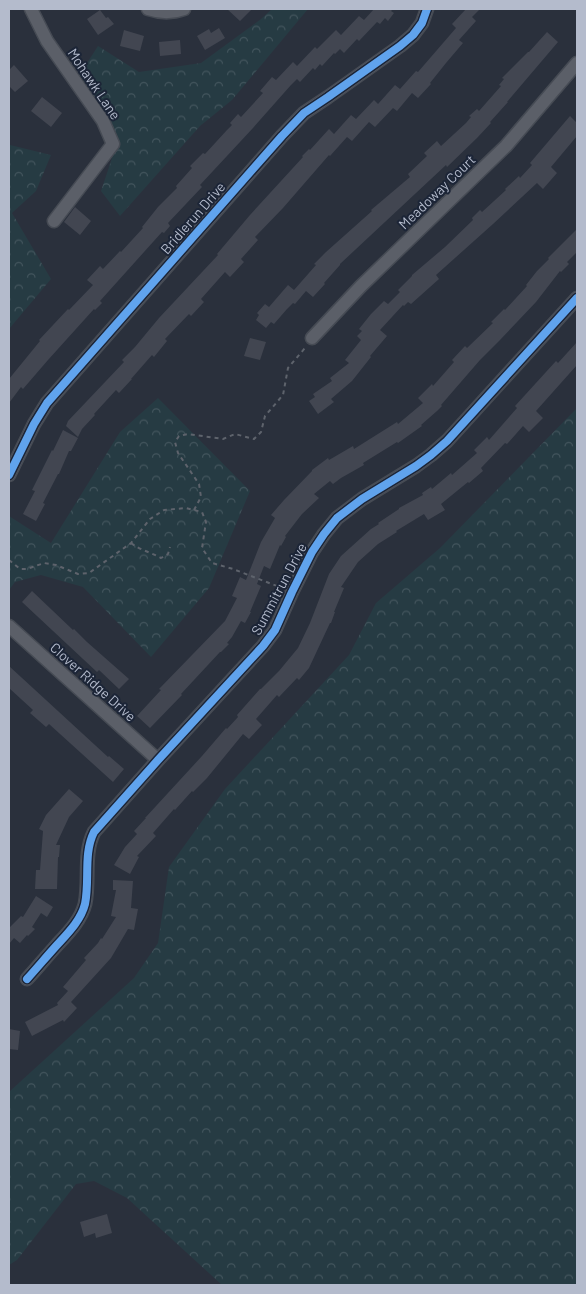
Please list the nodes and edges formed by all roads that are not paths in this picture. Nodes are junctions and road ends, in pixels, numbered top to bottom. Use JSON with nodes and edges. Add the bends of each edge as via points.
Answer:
{"nodes":[{"id":1,"x":31,"y":9,"type":"edge"},
{"id":2,"x":148,"y":9,"type":"edge"},
{"id":3,"x":184,"y":9,"type":"edge"},
{"id":4,"x":427,"y":9,"type":"edge"},
{"id":5,"x":577,"y":63,"type":"edge"},
{"id":6,"x":54,"y":221,"type":"dead end"},
{"id":7,"x":577,"y":298,"type":"edge"},
{"id":8,"x":312,"y":338,"type":"road end"},
{"id":9,"x":9,"y":475,"type":"edge"},
{"id":10,"x":9,"y":626,"type":"edge"},
{"id":11,"x":158,"y":760,"type":"junction"},
{"id":12,"x":27,"y":979,"type":"dead end"}],
"edges":[{"from":1,"to":6,"type":"street","name":"Mohawk Lane","via":[[47,41],[103,122],[113,144]]},
{"from":2,"to":3,"type":"street","via":[[175,12]]},
{"from":4,"to":9,"type":"street","name":"Bridlerun Drive","via":[[422,23],[400,46],[304,113],[282,136],[47,403]]},
{"from":5,"to":8,"type":"street","name":"Meadoway Court","via":[[506,146]]},
{"from":7,"to":11,"type":"street","name":"Summitrun Drive","via":[[447,441],[416,466],[337,518],[312,552],[275,630]]},
{"from":10,"to":11,"type":"street","name":"Clover Ridge Drive"},
{"from":11,"to":12,"type":"street","name":"Summitrun Drive","via":[[94,832],[88,852],[85,904],[81,916]]}]}
